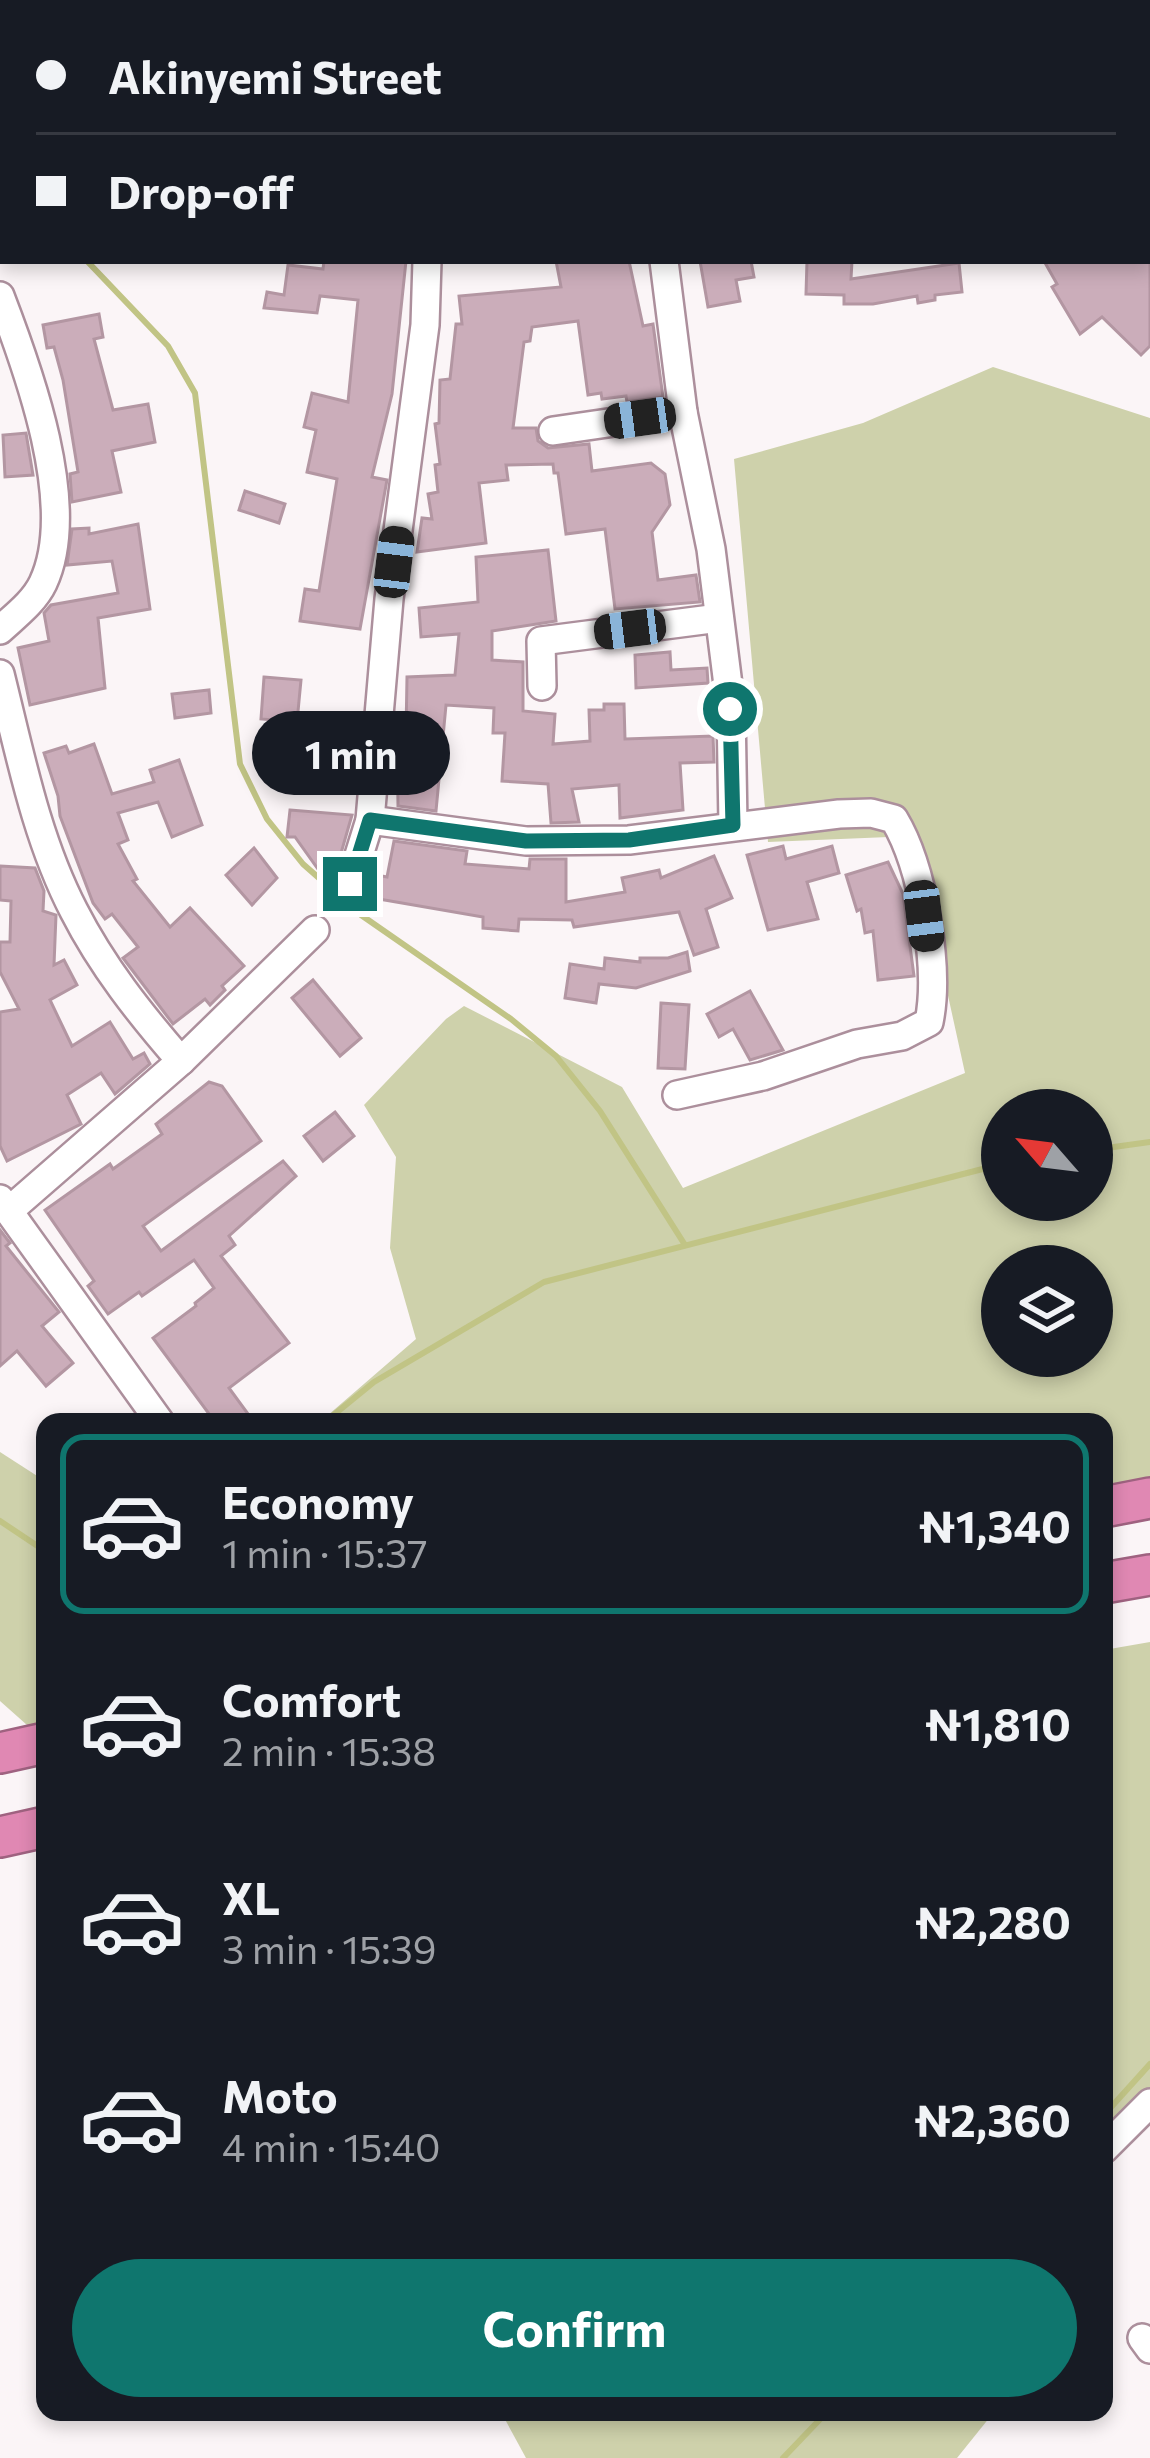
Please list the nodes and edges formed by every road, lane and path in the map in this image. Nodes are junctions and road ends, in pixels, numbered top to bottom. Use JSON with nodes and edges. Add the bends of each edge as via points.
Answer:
{"nodes":[{"id":1,"x":427,"y":264,"type":"edge"},
{"id":2,"x":664,"y":264,"type":"edge"},
{"id":3,"x":0,"y":296,"type":"edge"},
{"id":4,"x":683,"y":412,"type":"junction"},
{"id":5,"x":553,"y":430,"type":"dead end"},
{"id":6,"x":718,"y":618,"type":"junction"},
{"id":7,"x":0,"y":630,"type":"edge"},
{"id":8,"x":0,"y":674,"type":"edge"},
{"id":9,"x":542,"y":686,"type":"dead end"},
{"id":10,"x":370,"y":820,"type":"junction"},
{"id":11,"x":733,"y":825,"type":"junction"},
{"id":12,"x":350,"y":884,"type":"dead end"},
{"id":13,"x":315,"y":929,"type":"dead end"},
{"id":14,"x":181,"y":1060,"type":"junction"},
{"id":15,"x":676,"y":1095,"type":"dead end"},
{"id":16,"x":5,"y":1204,"type":"edge"},
{"id":17,"x":154,"y":1413,"type":"edge"},
{"id":18,"x":1150,"y":1498,"type":"edge"},
{"id":19,"x":1113,"y":1505,"type":"edge"},
{"id":20,"x":1150,"y":1575,"type":"edge"},
{"id":21,"x":1113,"y":1581,"type":"edge"},
{"id":22,"x":36,"y":1745,"type":"edge"},
{"id":23,"x":0,"y":1753,"type":"edge"},
{"id":24,"x":36,"y":1829,"type":"edge"},
{"id":25,"x":0,"y":1837,"type":"edge"},
{"id":26,"x":1150,"y":2103,"type":"edge"},
{"id":27,"x":1113,"y":2140,"type":"edge"}],
"edges":[{"from":1,"to":10,"type":"street"},
{"from":2,"to":4,"type":"street"},
{"from":3,"to":7,"type":"street","via":[[41,413],[54,521],[44,580]]},
{"from":4,"to":5,"type":"street"},
{"from":4,"to":6,"type":"street"},
{"from":6,"to":9,"type":"street","via":[[541,641]]},
{"from":6,"to":11,"type":"street"},
{"from":8,"to":14,"type":"street","via":[[30,793],[73,909],[107,969]]},
{"from":10,"to":11,"type":"street","via":[[526,841],[629,840]]},
{"from":10,"to":12,"type":"street"},
{"from":11,"to":15,"type":"street","via":[[871,813],[894,820],[909,844],[924,916],[934,998],[929,1022],[764,1076]]},
{"from":13,"to":14,"type":"street"},
{"from":14,"to":16,"type":"street"},
{"from":16,"to":17,"type":"street"},
{"from":18,"to":19,"type":"highway"},
{"from":20,"to":21,"type":"highway"},
{"from":22,"to":23,"type":"highway"},
{"from":24,"to":25,"type":"highway"},
{"from":26,"to":27,"type":"street"}]}
